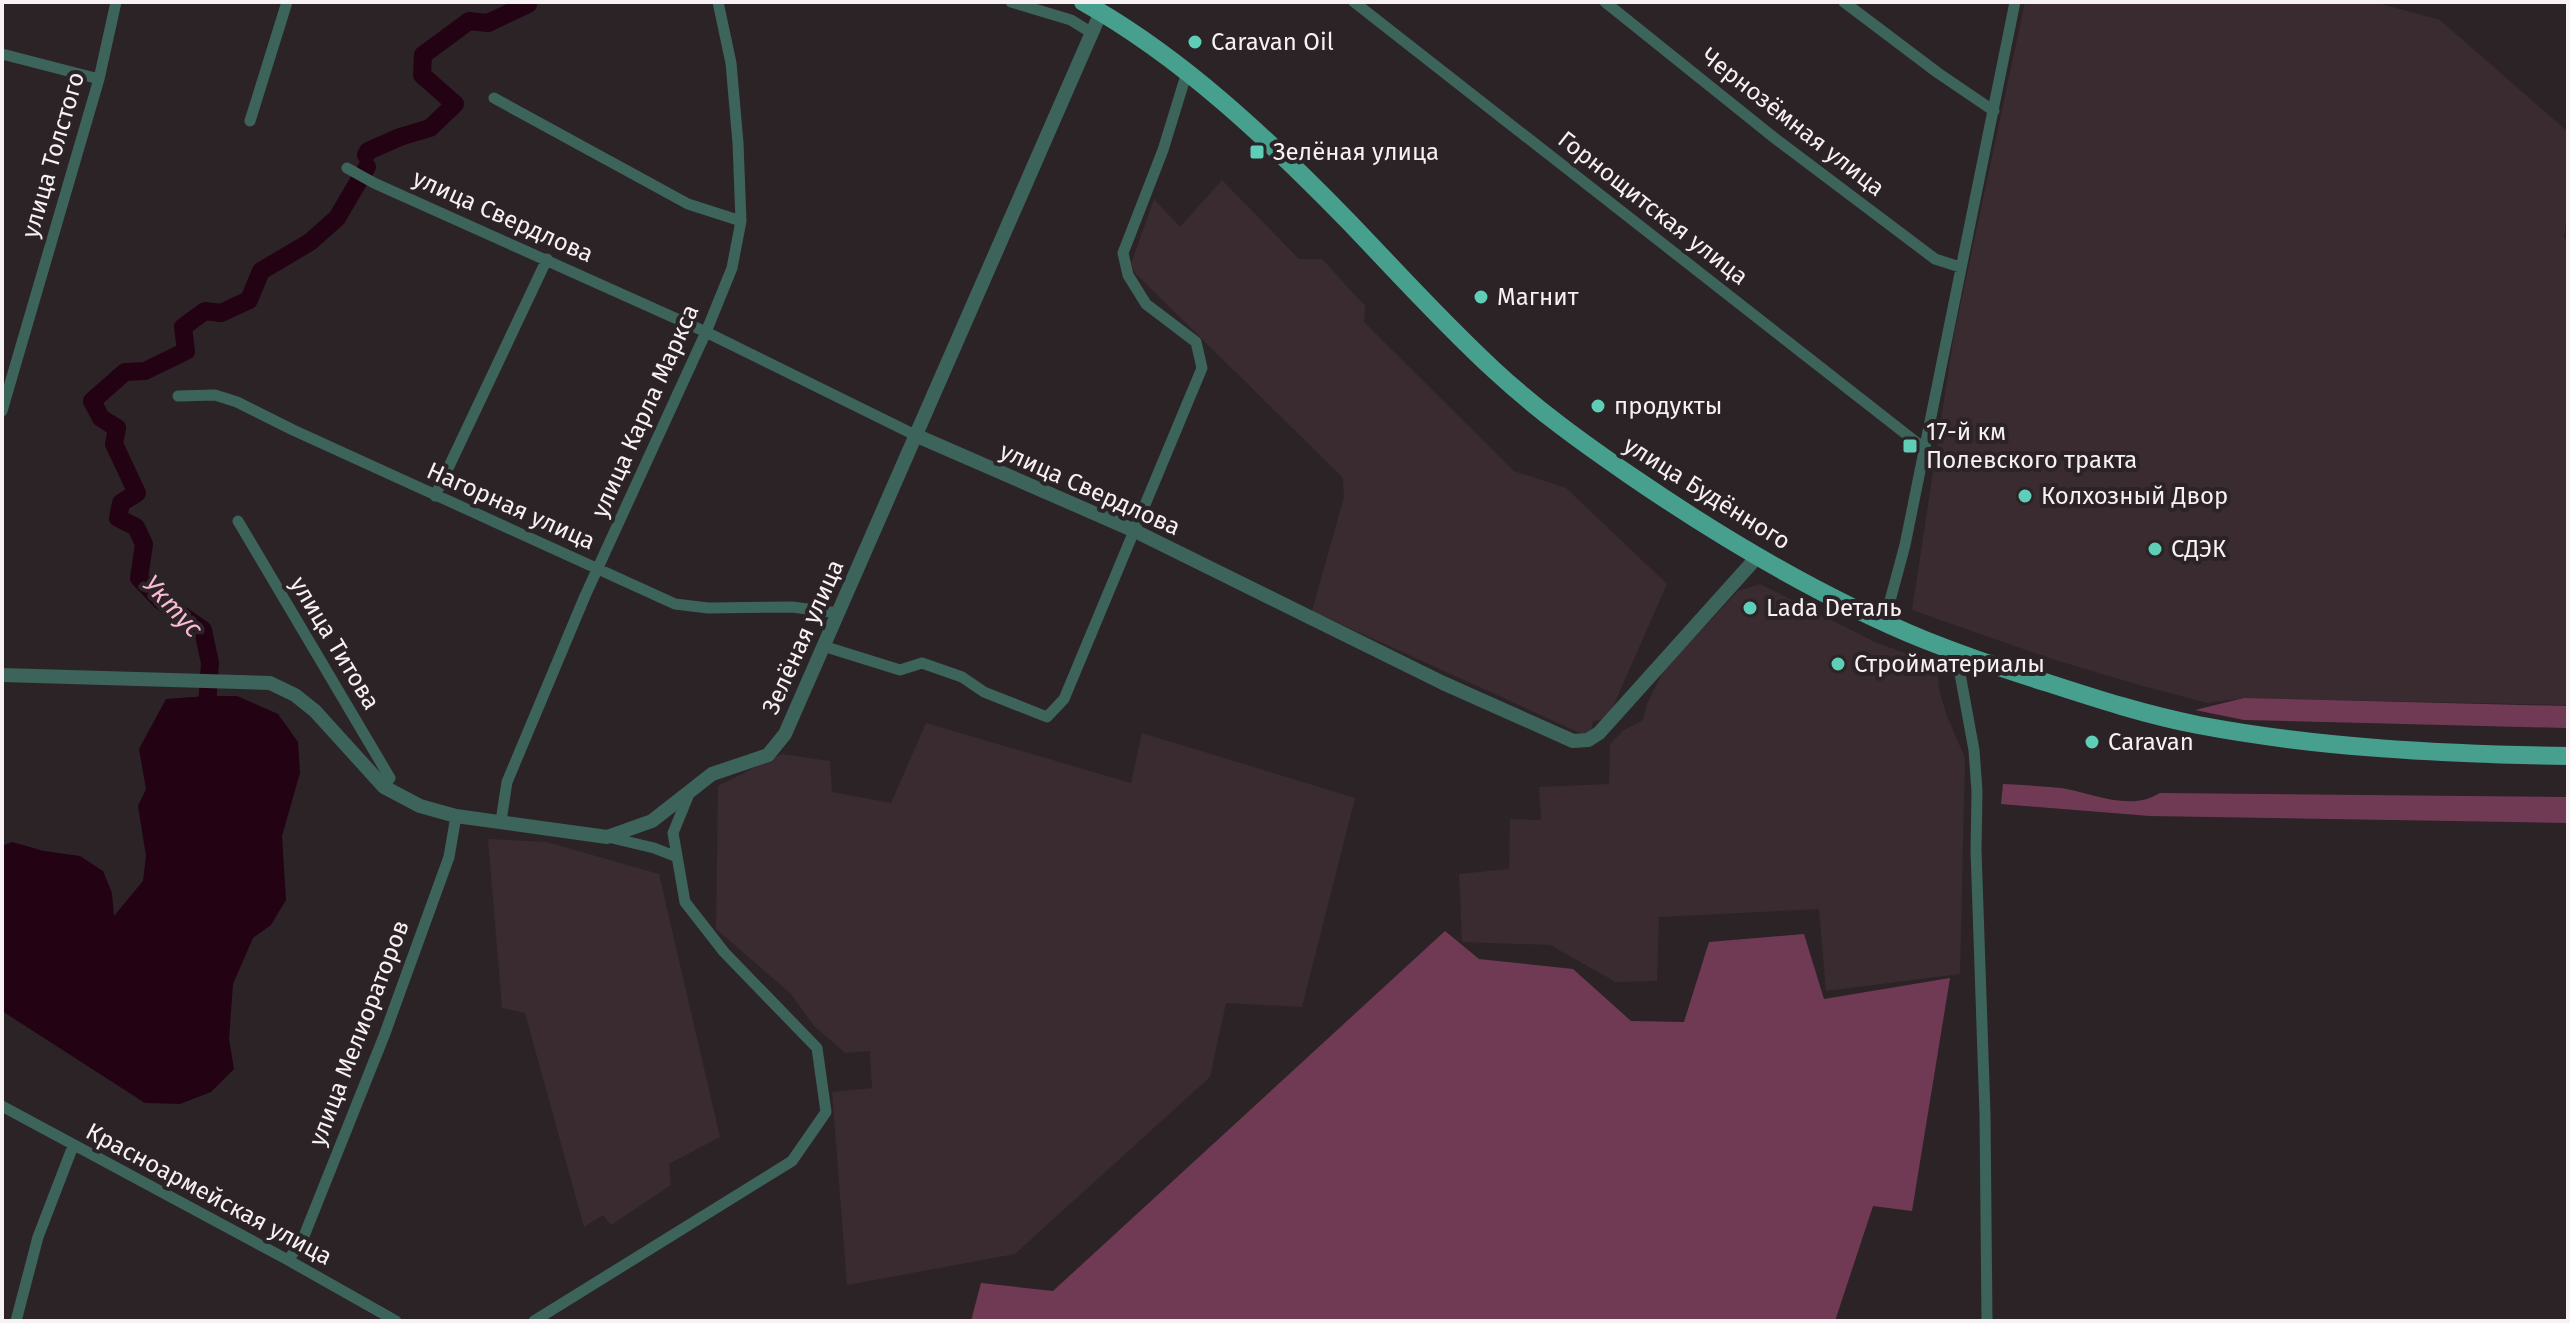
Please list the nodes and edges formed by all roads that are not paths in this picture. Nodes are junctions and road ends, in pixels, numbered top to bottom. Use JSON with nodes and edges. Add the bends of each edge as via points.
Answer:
{"nodes":[{"id":1,"x":116,"y":2,"type":"edge"},
{"id":2,"x":287,"y":2,"type":"edge"},
{"id":3,"x":718,"y":2,"type":"edge"},
{"id":4,"x":1011,"y":2,"type":"edge"},
{"id":5,"x":1083,"y":2,"type":"edge"},
{"id":6,"x":1354,"y":2,"type":"edge"},
{"id":7,"x":1605,"y":2,"type":"edge"},
{"id":8,"x":1844,"y":2,"type":"edge"},
{"id":9,"x":2015,"y":2,"type":"edge"},
{"id":10,"x":1101,"y":12,"type":"junction"},
{"id":11,"x":1092,"y":33,"type":"junction"},
{"id":12,"x":2,"y":54,"type":"edge"},
{"id":13,"x":1187,"y":72,"type":"junction"},
{"id":14,"x":99,"y":79,"type":"junction"},
{"id":15,"x":494,"y":98,"type":"dead end"},
{"id":16,"x":1994,"y":111,"type":"junction"},
{"id":17,"x":250,"y":121,"type":"dead end"},
{"id":18,"x":347,"y":168,"type":"dead end"},
{"id":19,"x":741,"y":221,"type":"junction"},
{"id":20,"x":547,"y":259,"type":"junction"},
{"id":21,"x":1960,"y":267,"type":"junction"},
{"id":22,"x":706,"y":332,"type":"junction"},
{"id":23,"x":178,"y":396,"type":"dead end"},
{"id":24,"x":2,"y":411,"type":"edge"},
{"id":25,"x":915,"y":435,"type":"junction"},
{"id":26,"x":1925,"y":449,"type":"junction"},
{"id":27,"x":435,"y":496,"type":"junction"},
{"id":28,"x":238,"y":521,"type":"dead end"},
{"id":29,"x":1135,"y":531,"type":"junction"},
{"id":30,"x":1758,"y":556,"type":"junction"},
{"id":31,"x":597,"y":569,"type":"junction"},
{"id":32,"x":838,"y":613,"type":"junction"},
{"id":33,"x":1884,"y":623,"type":"junction"},
{"id":34,"x":823,"y":646,"type":"junction"},
{"id":35,"x":1956,"y":652,"type":"junction"},
{"id":36,"x":2,"y":675,"type":"edge"},
{"id":37,"x":2568,"y":756,"type":"edge"},
{"id":38,"x":384,"y":787,"type":"junction"},
{"id":39,"x":689,"y":794,"type":"junction"},
{"id":40,"x":456,"y":816,"type":"junction"},
{"id":41,"x":501,"y":821,"type":"junction"},
{"id":42,"x":607,"y":837,"type":"junction"},
{"id":43,"x":677,"y":857,"type":"junction"},
{"id":44,"x":2,"y":1106,"type":"edge"},
{"id":45,"x":73,"y":1146,"type":"junction"},
{"id":46,"x":288,"y":1260,"type":"junction"},
{"id":47,"x":16,"y":1321,"type":"edge"},
{"id":48,"x":396,"y":1321,"type":"edge"},
{"id":49,"x":534,"y":1321,"type":"edge"},
{"id":50,"x":1987,"y":1321,"type":"edge"}],
"edges":[{"from":1,"to":14,"type":"street","name":"улица Толстого"},
{"from":2,"to":17,"type":"street"},
{"from":3,"to":19,"type":"street","name":"улица Карла Маркса","via":[[731,63]]},
{"from":4,"to":11,"type":"street","via":[[1071,20]]},
{"from":5,"to":10,"type":"main road","name":"улица Будённого"},
{"from":6,"to":26,"type":"street","name":"Горнощитская улица"},
{"from":7,"to":21,"type":"street","name":"Чернозёмная улица","via":[[1935,259]]},
{"from":8,"to":16,"type":"street"},
{"from":9,"to":16,"type":"street"},
{"from":10,"to":11,"type":"street","name":"Зелёная улица"},
{"from":10,"to":13,"type":"main road","name":"улица Будённого"},
{"from":11,"to":25,"type":"street","name":"Зелёная улица"},
{"from":12,"to":14,"type":"street"},
{"from":13,"to":29,"type":"street","via":[[1123,253],[1128,275],[1146,304],[1196,342],[1202,368]]},
{"from":13,"to":30,"type":"main road","name":"улица Будённого","via":[[1301,175],[1444,324],[1528,400],[1692,518]]},
{"from":14,"to":24,"type":"street","name":"улица Толстого"},
{"from":15,"to":19,"type":"street","via":[[688,204]]},
{"from":16,"to":21,"type":"street"},
{"from":18,"to":20,"type":"street","name":"улица Свердлова"},
{"from":19,"to":22,"type":"street","name":"улица Карла Маркса","via":[[732,268]]},
{"from":20,"to":22,"type":"street","name":"улица Свердлова"},
{"from":20,"to":27,"type":"street"},
{"from":21,"to":26,"type":"street"},
{"from":22,"to":25,"type":"street","name":"улица Свердлова"},
{"from":22,"to":31,"type":"street","name":"улица Карла Маркса"},
{"from":23,"to":27,"type":"street","name":"Нагорная улица","via":[[215,395],[237,402]]},
{"from":25,"to":29,"type":"street","name":"улица Свердлова"},
{"from":25,"to":32,"type":"street","name":"Зелёная улица"},
{"from":26,"to":33,"type":"street"},
{"from":27,"to":31,"type":"street","name":"Нагорная улица"},
{"from":28,"to":38,"type":"street","name":"улица Титова","via":[[390,778]]},
{"from":29,"to":30,"type":"street","name":"улица Свердлова","via":[[1443,683],[1581,742],[1599,733]]},
{"from":29,"to":34,"type":"street","via":[[1064,699],[1047,717],[922,663],[900,670]]},
{"from":30,"to":33,"type":"main road","name":"улица Будённого"},
{"from":31,"to":32,"type":"street","name":"Нагорная улица","via":[[675,604]]},
{"from":31,"to":41,"type":"street","name":"улица Карла Маркса","via":[[507,782]]},
{"from":32,"to":34,"type":"street","name":"Зелёная улица"},
{"from":33,"to":35,"type":"main road","name":"улица Будённого"},
{"from":34,"to":39,"type":"street","name":"Зелёная улица","via":[[785,734],[768,755],[712,774]]},
{"from":35,"to":37,"type":"main road","name":"улица Будённого","via":[[2159,716],[2256,735],[2355,747]]},
{"from":35,"to":50,"type":"street","via":[[1977,791]]},
{"from":36,"to":38,"type":"street","via":[[270,683],[315,711]]},
{"from":38,"to":40,"type":"street","via":[[420,806]]},
{"from":39,"to":42,"type":"street","name":"Зелёная улица","via":[[652,821]]},
{"from":39,"to":43,"type":"street","via":[[673,833]]},
{"from":40,"to":41,"type":"street"},
{"from":40,"to":46,"type":"street","name":"улица Мелиораторов","via":[[449,857],[384,1036],[302,1241]]},
{"from":41,"to":42,"type":"street"},
{"from":42,"to":43,"type":"street"},
{"from":43,"to":49,"type":"street","via":[[685,902],[724,952],[817,1048],[826,1112],[792,1161]]},
{"from":44,"to":45,"type":"street","name":"Красноармейская улица"},
{"from":45,"to":46,"type":"street","name":"Красноармейская улица"},
{"from":45,"to":47,"type":"street","via":[[38,1237]]},
{"from":46,"to":48,"type":"street","name":"Красноармейская улица"}]}
